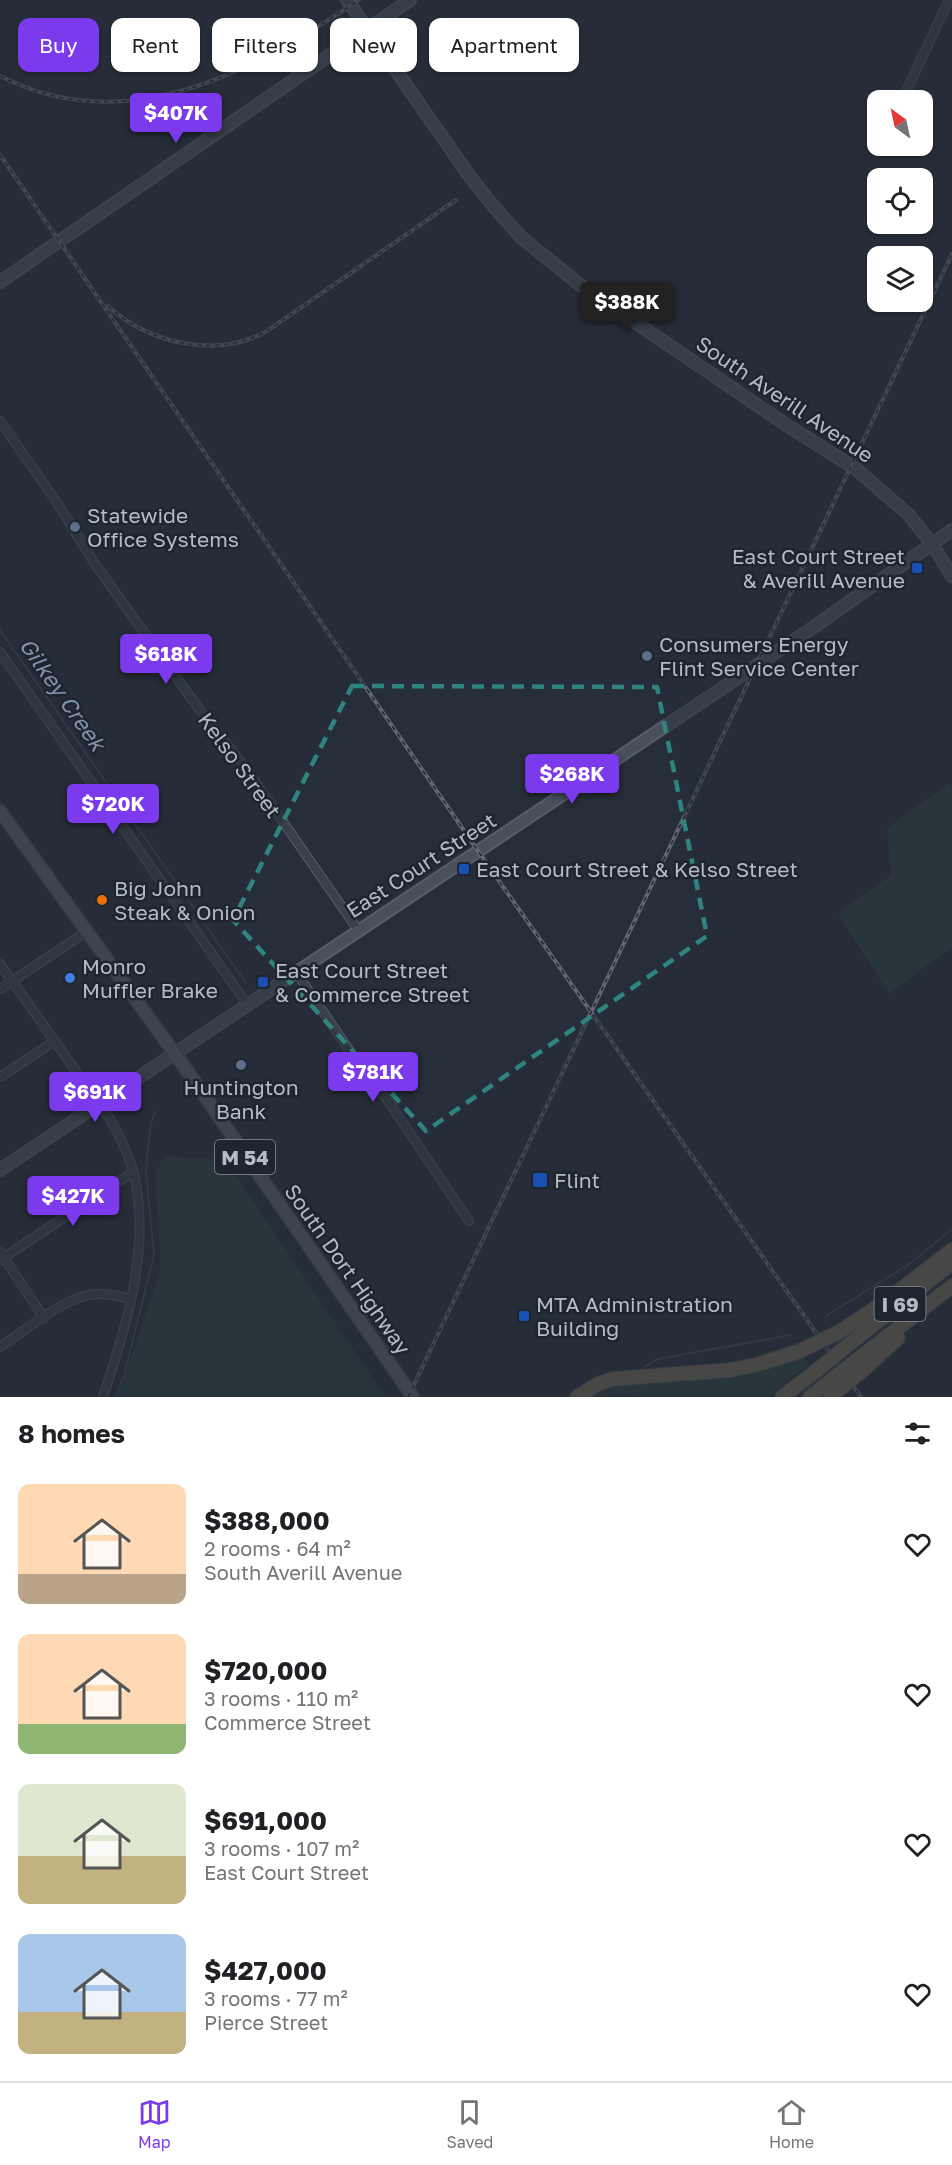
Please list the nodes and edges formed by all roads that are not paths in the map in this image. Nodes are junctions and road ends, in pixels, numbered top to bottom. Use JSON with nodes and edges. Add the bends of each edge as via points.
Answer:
{"nodes":[{"id":1,"x":347,"y":0,"type":"edge"},
{"id":2,"x":410,"y":0,"type":"edge"},
{"id":3,"x":949,"y":0,"type":"edge"},
{"id":4,"x":360,"y":18,"type":"edge"},
{"id":5,"x":385,"y":18,"type":"edge"},
{"id":6,"x":330,"y":56,"type":"edge"},
{"id":7,"x":397,"y":72,"type":"edge"},
{"id":8,"x":907,"y":90,"type":"edge"},
{"id":9,"x":0,"y":282,"type":"edge"},
{"id":10,"x":0,"y":421,"type":"edge"},
{"id":11,"x":952,"y":530,"type":"edge"},
{"id":12,"x":932,"y":544,"type":"junction"},
{"id":13,"x":952,"y":576,"type":"edge"},
{"id":14,"x":0,"y":652,"type":"edge"},
{"id":15,"x":0,"y":811,"type":"edge"},
{"id":16,"x":358,"y":930,"type":"junction"},
{"id":17,"x":86,"y":932,"type":"junction"},
{"id":18,"x":0,"y":964,"type":"edge"},
{"id":19,"x":296,"y":972,"type":"junction"},
{"id":20,"x":12,"y":981,"type":"junction"},
{"id":21,"x":0,"y":989,"type":"edge"},
{"id":22,"x":247,"y":1004,"type":"junction"},
{"id":23,"x":55,"y":1041,"type":"junction"},
{"id":24,"x":175,"y":1054,"type":"junction"},
{"id":25,"x":0,"y":1077,"type":"edge"},
{"id":26,"x":99,"y":1103,"type":"junction"},
{"id":27,"x":0,"y":1170,"type":"edge"},
{"id":28,"x":133,"y":1172,"type":"junction"},
{"id":29,"x":469,"y":1221,"type":"dead end"},
{"id":30,"x":952,"y":1250,"type":"edge"},
{"id":31,"x":1,"y":1257,"type":"edge"},
{"id":32,"x":952,"y":1263,"type":"edge"},
{"id":33,"x":949,"y":1288,"type":"edge"},
{"id":34,"x":130,"y":1299,"type":"junction"},
{"id":35,"x":44,"y":1318,"type":"junction"},
{"id":36,"x":0,"y":1347,"type":"edge"},
{"id":37,"x":828,"y":1393,"type":"edge"},
{"id":38,"x":103,"y":1397,"type":"edge"},
{"id":39,"x":414,"y":1397,"type":"edge"},
{"id":40,"x":577,"y":1397,"type":"edge"},
{"id":41,"x":782,"y":1397,"type":"edge"},
{"id":42,"x":810,"y":1397,"type":"edge"}],
"edges":[{"from":1,"to":4,"type":"street","name":"South Averill Avenue"},
{"from":2,"to":5,"type":"street"},
{"from":3,"to":8,"type":"street"},
{"from":6,"to":9,"type":"street"},
{"from":7,"to":12,"type":"street","name":"South Averill Avenue","via":[[480,190],[522,238],[579,284],[856,469],[902,507]]},
{"from":10,"to":16,"type":"street","name":"Kelso Street","via":[[95,564],[247,770]]},
{"from":11,"to":12,"type":"street","name":"East Court Street"},
{"from":12,"to":13,"type":"street","name":"South Averill Avenue"},
{"from":12,"to":16,"type":"street","name":"East Court Street"},
{"from":14,"to":22,"type":"street"},
{"from":15,"to":17,"type":"main road","name":"South Dort Highway","number":"M 54"},
{"from":16,"to":19,"type":"street","name":"East Court Street"},
{"from":17,"to":20,"type":"street"},
{"from":17,"to":24,"type":"main road","name":"South Dort Highway","number":"M 54"},
{"from":18,"to":20,"type":"street"},
{"from":19,"to":22,"type":"street","name":"East Court Street"},
{"from":19,"to":29,"type":"street"},
{"from":20,"to":21,"type":"street"},
{"from":20,"to":23,"type":"street"},
{"from":22,"to":24,"type":"street","name":"East Court Street"},
{"from":23,"to":25,"type":"street"},
{"from":23,"to":26,"type":"street"},
{"from":24,"to":26,"type":"street","name":"East Court Street"},
{"from":24,"to":39,"type":"main road","name":"South Dort Highway","number":"M 54"},
{"from":26,"to":27,"type":"street","name":"East Court Street"},
{"from":26,"to":28,"type":"street","via":[[122,1140]]},
{"from":28,"to":31,"type":"street"},
{"from":28,"to":34,"type":"street","via":[[139,1217]]},
{"from":30,"to":40,"type":"highway","bridge":true,"via":[[882,1304],[800,1351],[731,1370],[613,1379]]},
{"from":31,"to":35,"type":"street"},
{"from":32,"to":41,"type":"highway","number":"I 69","bridge":true},
{"from":33,"to":37,"type":"highway","number":"I 69","bridge":true},
{"from":34,"to":35,"type":"street","via":[[111,1294],[85,1296]]},
{"from":34,"to":38,"type":"street"},
{"from":35,"to":36,"type":"street"},
{"from":37,"to":42,"type":"highway","number":"I 69"}]}
